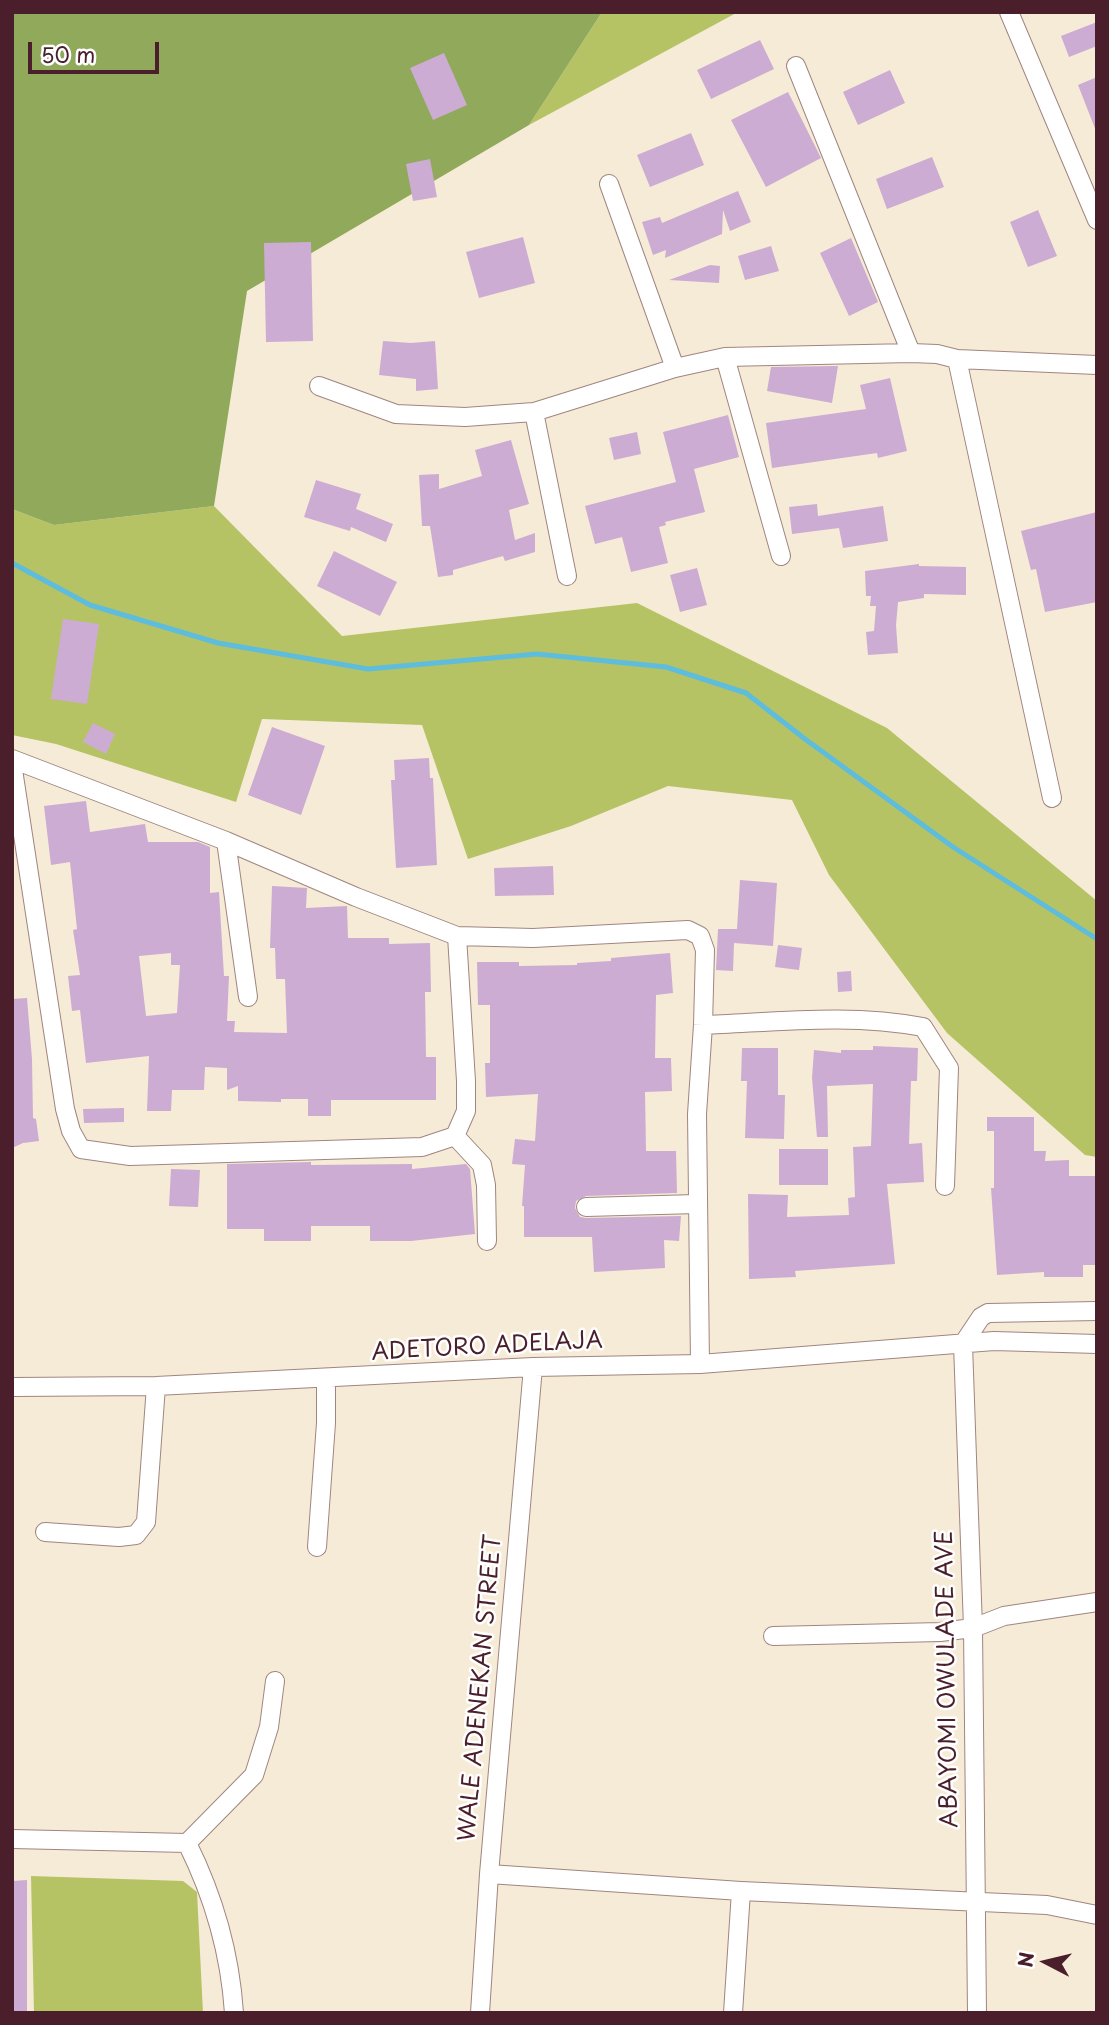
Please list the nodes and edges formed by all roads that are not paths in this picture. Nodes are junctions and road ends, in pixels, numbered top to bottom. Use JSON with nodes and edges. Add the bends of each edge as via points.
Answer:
{"nodes":[{"id":1,"x":1009,"y":12,"type":"edge"},
{"id":2,"x":796,"y":66,"type":"dead end"},
{"id":3,"x":609,"y":184,"type":"dead end"},
{"id":4,"x":1097,"y":220,"type":"edge"},
{"id":5,"x":911,"y":353,"type":"junction"},
{"id":6,"x":725,"y":356,"type":"junction"},
{"id":7,"x":957,"y":359,"type":"junction"},
{"id":8,"x":1097,"y":365,"type":"edge"},
{"id":9,"x":675,"y":368,"type":"junction"},
{"id":10,"x":319,"y":386,"type":"dead end"},
{"id":11,"x":534,"y":412,"type":"junction"},
{"id":12,"x":781,"y":556,"type":"dead end"},
{"id":13,"x":567,"y":576,"type":"dead end"},
{"id":14,"x":12,"y":761,"type":"edge"},
{"id":15,"x":1052,"y":798,"type":"dead end"},
{"id":16,"x":226,"y":841,"type":"junction"},
{"id":17,"x":457,"y":936,"type":"junction"},
{"id":18,"x":248,"y":996,"type":"dead end"},
{"id":19,"x":703,"y":1025,"type":"junction"},
{"id":20,"x":455,"y":1136,"type":"junction"},
{"id":21,"x":945,"y":1186,"type":"dead end"},
{"id":22,"x":697,"y":1204,"type":"junction"},
{"id":23,"x":586,"y":1207,"type":"dead end"},
{"id":24,"x":487,"y":1241,"type":"dead end"},
{"id":25,"x":1097,"y":1311,"type":"edge"},
{"id":26,"x":963,"y":1344,"type":"junction"},
{"id":27,"x":1097,"y":1344,"type":"edge"},
{"id":28,"x":700,"y":1364,"type":"junction"},
{"id":29,"x":533,"y":1367,"type":"junction"},
{"id":30,"x":326,"y":1380,"type":"junction"},
{"id":31,"x":156,"y":1386,"type":"junction"},
{"id":32,"x":12,"y":1387,"type":"edge"},
{"id":33,"x":45,"y":1532,"type":"dead end"},
{"id":34,"x":317,"y":1547,"type":"dead end"},
{"id":35,"x":1097,"y":1602,"type":"edge"},
{"id":36,"x":972,"y":1628,"type":"junction"},
{"id":37,"x":773,"y":1636,"type":"dead end"},
{"id":38,"x":275,"y":1681,"type":"dead end"},
{"id":39,"x":12,"y":1839,"type":"edge"},
{"id":40,"x":187,"y":1843,"type":"junction"},
{"id":41,"x":489,"y":1874,"type":"junction"},
{"id":42,"x":741,"y":1891,"type":"junction"},
{"id":43,"x":976,"y":1903,"type":"junction"},
{"id":44,"x":1097,"y":1915,"type":"edge"},
{"id":45,"x":234,"y":2013,"type":"edge"},
{"id":46,"x":480,"y":2013,"type":"edge"},
{"id":47,"x":733,"y":2013,"type":"edge"},
{"id":48,"x":977,"y":2013,"type":"edge"}],
"edges":[{"from":1,"to":4,"type":"street"},
{"from":2,"to":5,"type":"street"},
{"from":3,"to":9,"type":"street"},
{"from":5,"to":6,"type":"street"},
{"from":5,"to":7,"type":"street"},
{"from":6,"to":9,"type":"street"},
{"from":6,"to":12,"type":"street"},
{"from":7,"to":8,"type":"street"},
{"from":7,"to":15,"type":"street"},
{"from":9,"to":11,"type":"street"},
{"from":10,"to":11,"type":"street","via":[[396,414],[465,417]]},
{"from":11,"to":13,"type":"street"},
{"from":14,"to":16,"type":"street"},
{"from":14,"to":20,"type":"street","via":[[65,1109],[81,1149],[130,1156],[422,1147]]},
{"from":16,"to":17,"type":"street"},
{"from":16,"to":18,"type":"street"},
{"from":17,"to":19,"type":"street","via":[[533,938],[688,930],[700,936],[705,950]]},
{"from":17,"to":20,"type":"street","via":[[466,1111]]},
{"from":19,"to":21,"type":"street","via":[[851,1018],[923,1027],[949,1068]]},
{"from":19,"to":22,"type":"street"},
{"from":20,"to":24,"type":"street","via":[[482,1165]]},
{"from":22,"to":23,"type":"street"},
{"from":22,"to":28,"type":"street"},
{"from":25,"to":26,"type":"street","via":[[988,1313]]},
{"from":26,"to":27,"type":"street","name":"ADETORO ADELAJA","via":[[1025,1340]]},
{"from":26,"to":28,"type":"street","name":"ADETORO ADELAJA"},
{"from":26,"to":36,"type":"street","name":"ABAYOMI OWULADE AVE"},
{"from":28,"to":29,"type":"street","name":"ADETORO ADELAJA"},
{"from":29,"to":30,"type":"street","name":"ADETORO ADELAJA"},
{"from":29,"to":41,"type":"street","name":"WALE ADENEKAN STREET"},
{"from":30,"to":31,"type":"street","name":"ADETORO ADELAJA"},
{"from":30,"to":34,"type":"street"},
{"from":31,"to":32,"type":"street","name":"ADETORO ADELAJA"},
{"from":31,"to":33,"type":"street","via":[[146,1522],[136,1535],[119,1537]]},
{"from":35,"to":36,"type":"street","via":[[1004,1616]]},
{"from":36,"to":37,"type":"street"},
{"from":36,"to":43,"type":"street","name":"ABAYOMI OWULADE AVE"},
{"from":38,"to":40,"type":"street","via":[[269,1727],[254,1775]]},
{"from":39,"to":40,"type":"street"},
{"from":40,"to":45,"type":"street","via":[[220,1925]]},
{"from":41,"to":42,"type":"street"},
{"from":41,"to":46,"type":"street","name":"WALE ADENEKAN STREET"},
{"from":42,"to":43,"type":"street"},
{"from":42,"to":47,"type":"street"},
{"from":43,"to":44,"type":"street","via":[[1047,1905]]},
{"from":43,"to":48,"type":"street","name":"ABAYOMI OWULADE AVE"}]}
